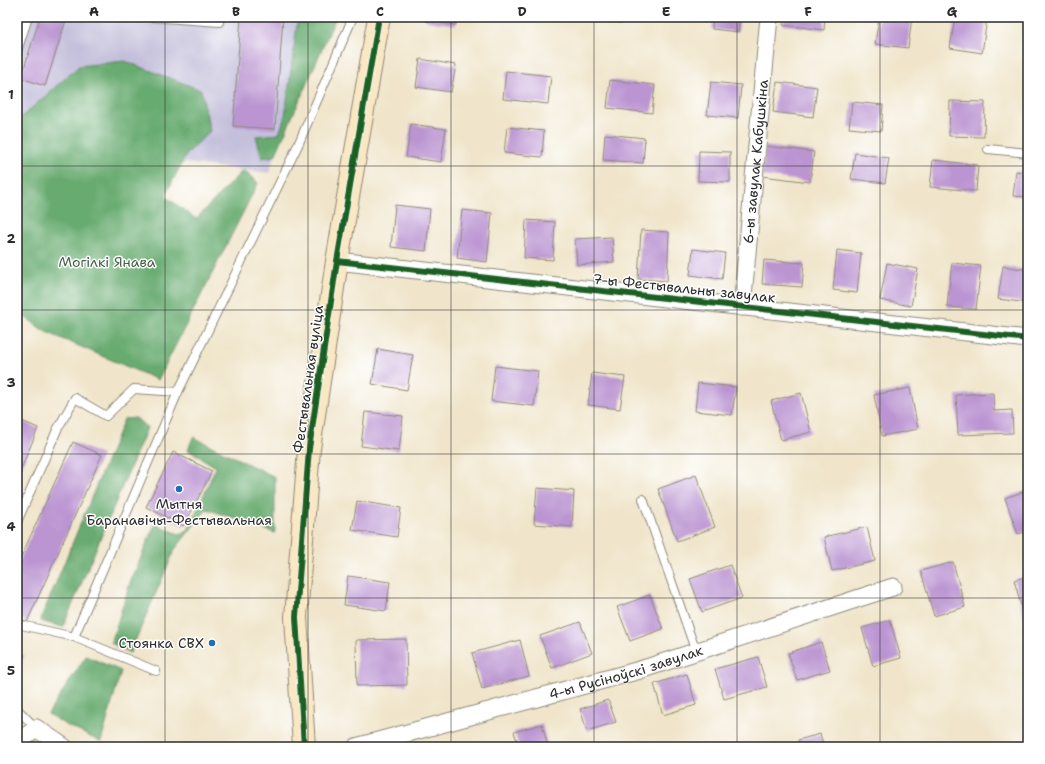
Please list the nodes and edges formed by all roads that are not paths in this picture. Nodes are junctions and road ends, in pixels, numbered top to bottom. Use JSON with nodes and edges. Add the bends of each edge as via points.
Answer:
{"nodes":[{"id":1,"x":28,"y":17,"type":"edge"},
{"id":2,"x":151,"y":17,"type":"edge"},
{"id":3,"x":220,"y":17,"type":"edge"},
{"id":4,"x":353,"y":17,"type":"edge"},
{"id":5,"x":379,"y":17,"type":"edge"},
{"id":6,"x":769,"y":17,"type":"edge"},
{"id":7,"x":17,"y":52,"type":"edge"},
{"id":8,"x":988,"y":149,"type":"dead end"},
{"id":9,"x":1028,"y":153,"type":"edge"},
{"id":10,"x":337,"y":261,"type":"junction"},
{"id":11,"x":742,"y":307,"type":"junction"},
{"id":12,"x":1028,"y":339,"type":"edge"},
{"id":13,"x":178,"y":392,"type":"junction"},
{"id":14,"x":643,"y":499,"type":"dead end"},
{"id":15,"x":17,"y":522,"type":"edge"},
{"id":16,"x":893,"y":587,"type":"dead end"},
{"id":17,"x":17,"y":624,"type":"edge"},
{"id":18,"x":74,"y":637,"type":"junction"},
{"id":19,"x":696,"y":652,"type":"junction"},
{"id":20,"x":156,"y":670,"type":"dead end"},
{"id":21,"x":17,"y":710,"type":"edge"},
{"id":22,"x":36,"y":728,"type":"junction"},
{"id":23,"x":17,"y":744,"type":"edge"},
{"id":24,"x":64,"y":747,"type":"edge"},
{"id":25,"x":304,"y":747,"type":"edge"},
{"id":26,"x":356,"y":747,"type":"edge"}],
"edges":[{"from":1,"to":7,"type":"lane"},
{"from":2,"to":3,"type":"lane","via":[[219,22]]},
{"from":4,"to":13,"type":"lane","via":[[298,145]]},
{"from":5,"to":10,"type":"street","name":"Фестывальная вуліца"},
{"from":6,"to":11,"type":"street","name":"6-ы завулак Кабушкіна"},
{"from":8,"to":9,"type":"lane"},
{"from":10,"to":11,"type":"street","name":"7-ы Фестывальны завулак"},
{"from":10,"to":25,"type":"street","name":"Фестывальная вуліца","via":[[309,449],[296,617]]},
{"from":11,"to":12,"type":"street","name":"7-ы Фестывальны завулак"},
{"from":13,"to":15,"type":"lane","via":[[134,389],[106,416],[75,398]]},
{"from":13,"to":18,"type":"lane"},
{"from":14,"to":19,"type":"lane"},
{"from":16,"to":19,"type":"street","name":"4-ы Русіноўскі завулак"},
{"from":17,"to":18,"type":"lane"},
{"from":18,"to":20,"type":"lane"},
{"from":19,"to":26,"type":"street","name":"4-ы Русіноўскі завулак","via":[[640,670]]},
{"from":21,"to":22,"type":"lane"},
{"from":22,"to":23,"type":"street"},
{"from":22,"to":24,"type":"street"}]}
